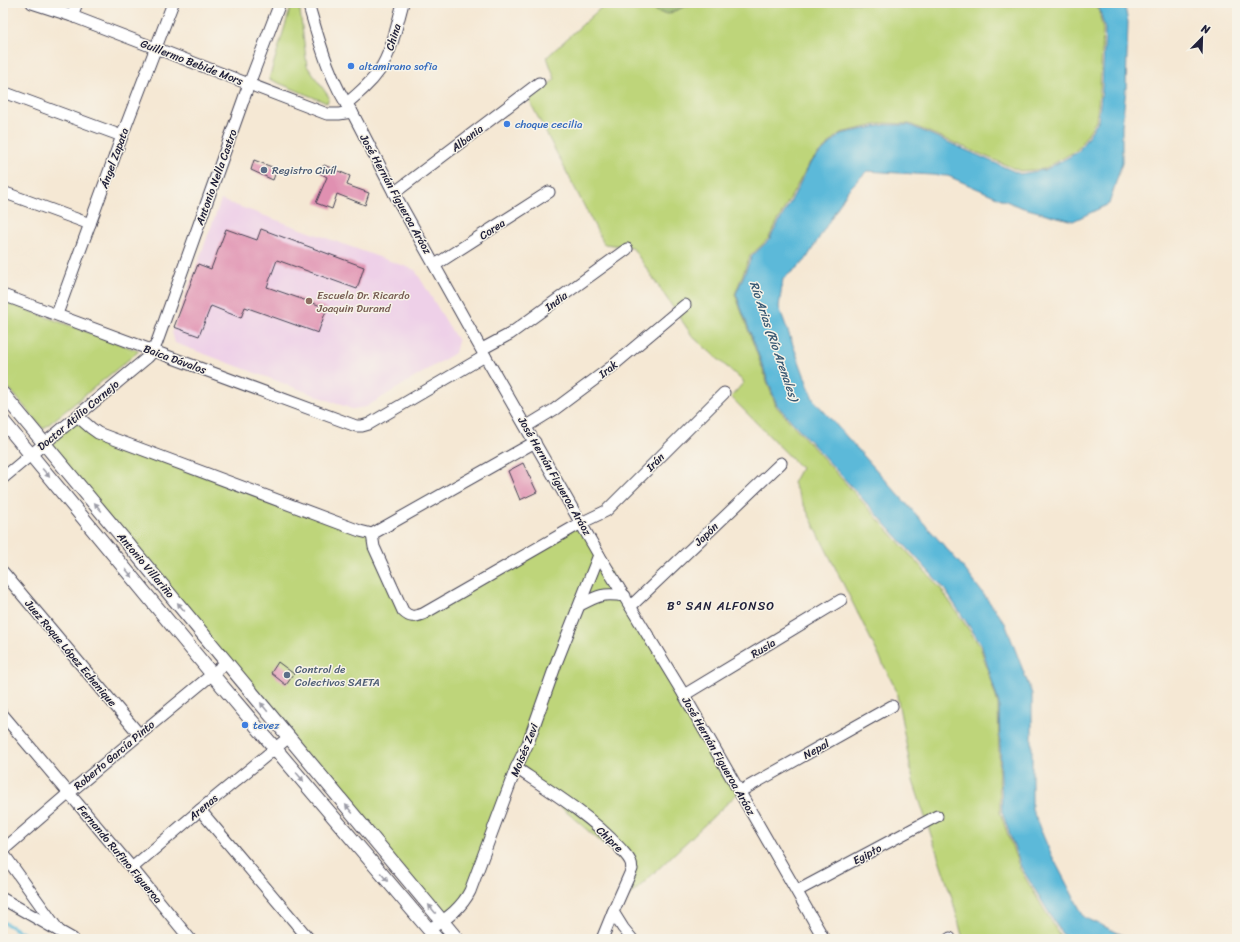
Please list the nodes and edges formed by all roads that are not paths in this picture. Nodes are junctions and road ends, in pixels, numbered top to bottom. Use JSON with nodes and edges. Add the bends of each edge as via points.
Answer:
{"nodes":[{"id":1,"x":32,"y":3,"type":"edge"},
{"id":2,"x":77,"y":3,"type":"edge"},
{"id":3,"x":173,"y":3,"type":"edge"},
{"id":4,"x":280,"y":3,"type":"edge"},
{"id":5,"x":308,"y":3,"type":"edge"},
{"id":6,"x":403,"y":3,"type":"edge"},
{"id":7,"x":72,"y":16,"type":"junction"},
{"id":8,"x":156,"y":48,"type":"junction"},
{"id":9,"x":539,"y":83,"type":"dead end"},
{"id":10,"x":249,"y":84,"type":"junction"},
{"id":11,"x":3,"y":92,"type":"edge"},
{"id":12,"x":349,"y":108,"type":"junction"},
{"id":13,"x":122,"y":136,"type":"junction"},
{"id":14,"x":3,"y":192,"type":"edge"},
{"id":15,"x":549,"y":192,"type":"dead end"},
{"id":16,"x":394,"y":193,"type":"junction"},
{"id":17,"x":90,"y":224,"type":"junction"},
{"id":18,"x":627,"y":249,"type":"dead end"},
{"id":19,"x":435,"y":265,"type":"junction"},
{"id":20,"x":3,"y":295,"type":"edge"},
{"id":21,"x":685,"y":305,"type":"dead end"},
{"id":22,"x":57,"y":314,"type":"junction"},
{"id":23,"x":153,"y":351,"type":"junction"},
{"id":24,"x":484,"y":352,"type":"junction"},
{"id":25,"x":724,"y":393,"type":"dead end"},
{"id":26,"x":3,"y":394,"type":"edge"},
{"id":27,"x":77,"y":416,"type":"junction"},
{"id":28,"x":3,"y":421,"type":"edge"},
{"id":29,"x":348,"y":423,"type":"joint"},
{"id":30,"x":526,"y":426,"type":"junction"},
{"id":31,"x":535,"y":442,"type":"junction"},
{"id":32,"x":45,"y":444,"type":"junction"},
{"id":33,"x":30,"y":454,"type":"junction"},
{"id":34,"x":781,"y":463,"type":"dead end"},
{"id":35,"x":3,"y":478,"type":"edge"},
{"id":36,"x":581,"y":523,"type":"junction"},
{"id":37,"x":372,"y":534,"type":"junction"},
{"id":38,"x":600,"y":555,"type":"junction"},
{"id":39,"x":3,"y":572,"type":"edge"},
{"id":40,"x":841,"y":600,"type":"dead end"},
{"id":41,"x":628,"y":601,"type":"junction"},
{"id":42,"x":580,"y":605,"type":"junction"},
{"id":43,"x":227,"y":662,"type":"junction"},
{"id":44,"x":212,"y":674,"type":"junction"},
{"id":45,"x":684,"y":695,"type":"junction"},
{"id":46,"x":892,"y":706,"type":"dead end"},
{"id":47,"x":4,"y":718,"type":"edge"},
{"id":48,"x":139,"y":734,"type":"junction"},
{"id":49,"x":289,"y":737,"type":"junction"},
{"id":50,"x":275,"y":748,"type":"junction"},
{"id":51,"x":516,"y":768,"type":"junction"},
{"id":52,"x":739,"y":792,"type":"junction"},
{"id":53,"x":69,"y":793,"type":"junction"},
{"id":54,"x":200,"y":810,"type":"junction"},
{"id":55,"x":937,"y":816,"type":"dead end"},
{"id":56,"x":3,"y":851,"type":"edge"},
{"id":57,"x":132,"y":868,"type":"junction"},
{"id":58,"x":797,"y":891,"type":"junction"},
{"id":59,"x":3,"y":899,"type":"edge"},
{"id":60,"x":613,"y":912,"type":"junction"},
{"id":61,"x":443,"y":922,"type":"junction"},
{"id":62,"x":59,"y":930,"type":"junction"},
{"id":63,"x":433,"y":934,"type":"edge"},
{"id":64,"x":73,"y":939,"type":"edge"},
{"id":65,"x":190,"y":939,"type":"edge"},
{"id":66,"x":309,"y":939,"type":"edge"},
{"id":67,"x":457,"y":939,"type":"edge"},
{"id":68,"x":602,"y":939,"type":"edge"},
{"id":69,"x":632,"y":939,"type":"edge"},
{"id":70,"x":824,"y":939,"type":"edge"}],
"edges":[{"from":1,"to":7,"type":"street","name":"Guillermo Bebide Mors"},
{"from":2,"to":7,"type":"street"},
{"from":3,"to":8,"type":"street","name":"Ángel Zapata"},
{"from":4,"to":10,"type":"street","name":"Antonio Nella Castro"},
{"from":5,"to":12,"type":"street","name":"José Hernán Figueroa Aráoz","via":[[334,81]]},
{"from":6,"to":12,"type":"street","name":"China","via":[[383,64]]},
{"from":7,"to":8,"type":"street","name":"Guillermo Bebide Mors"},
{"from":8,"to":10,"type":"street","name":"Guillermo Bebide Mors"},
{"from":8,"to":13,"type":"street","name":"Ángel Zapata"},
{"from":9,"to":16,"type":"street","name":"Albania"},
{"from":10,"to":12,"type":"street","name":"Guillermo Bebide Mors","via":[[327,114],[339,114]]},
{"from":10,"to":23,"type":"street","name":"Antonio Nella Castro"},
{"from":11,"to":13,"type":"street"},
{"from":12,"to":16,"type":"street","name":"José Hernán Figueroa Aráoz"},
{"from":13,"to":17,"type":"street","name":"Ángel Zapata"},
{"from":14,"to":17,"type":"street"},
{"from":15,"to":19,"type":"street","name":"Corea"},
{"from":16,"to":19,"type":"street","name":"José Hernán Figueroa Aráoz"},
{"from":17,"to":22,"type":"street","name":"Ángel Zapata"},
{"from":18,"to":24,"type":"street","name":"India"},
{"from":19,"to":24,"type":"street","name":"José Hernán Figueroa Aráoz"},
{"from":20,"to":22,"type":"street","name":"Baica Dávalos"},
{"from":21,"to":30,"type":"street","name":"Irak","via":[[610,368],[555,409]]},
{"from":22,"to":23,"type":"street","name":"Baica Dávalos"},
{"from":23,"to":27,"type":"street","name":"Doctor Atilio Cornejo"},
{"from":23,"to":29,"type":"street","name":"Baica Dávalos"},
{"from":24,"to":29,"type":"street","name":"India","via":[[369,424],[362,426]]},
{"from":24,"to":30,"type":"street","name":"José Hernán Figueroa Aráoz"},
{"from":25,"to":36,"type":"street","name":"Irán","via":[[606,510]]},
{"from":26,"to":32,"type":"street","name":"Antonio Villariño"},
{"from":27,"to":32,"type":"street","name":"Doctor Atilio Cornejo"},
{"from":27,"to":37,"type":"street","via":[[98,433]]},
{"from":28,"to":33,"type":"street","name":"Antonio Villariño"},
{"from":30,"to":31,"type":"street","name":"José Hernán Figueroa Aráoz"},
{"from":31,"to":36,"type":"street","name":"José Hernán Figueroa Aráoz"},
{"from":31,"to":37,"type":"street"},
{"from":32,"to":33,"type":"street","name":"Doctor Atilio Cornejo"},
{"from":43,"to":32,"type":"street","name":"Antonio Villariño","one_way":true},
{"from":33,"to":35,"type":"street","name":"Doctor Atilio Cornejo"},
{"from":33,"to":44,"type":"street","name":"Antonio Villariño","one_way":true},
{"from":34,"to":41,"type":"street","name":"Japón"},
{"from":36,"to":37,"type":"street","name":"Irán","via":[[416,617],[408,616],[402,611],[374,547]]},
{"from":36,"to":38,"type":"street","name":"José Hernán Figueroa Aráoz"},
{"from":38,"to":41,"type":"street","name":"José Hernán Figueroa Aráoz"},
{"from":38,"to":42,"type":"street","name":"Moisés Zevi"},
{"from":39,"to":48,"type":"street","name":"Juez Roque López Echenique"},
{"from":40,"to":45,"type":"street","name":"Rusia"},
{"from":41,"to":42,"type":"street","via":[[610,594],[595,597]]},
{"from":41,"to":45,"type":"street","name":"José Hernán Figueroa Aráoz"},
{"from":42,"to":51,"type":"street","name":"Moisés Zevi","via":[[528,743]]},
{"from":43,"to":44,"type":"street","name":"Roberto García Pinto"},
{"from":49,"to":43,"type":"street","name":"Antonio Villariño","one_way":true},
{"from":44,"to":48,"type":"street","name":"Roberto García Pinto"},
{"from":44,"to":50,"type":"street","name":"Antonio Villariño"},
{"from":45,"to":52,"type":"street","name":"José Hernán Figueroa Aráoz"},
{"from":46,"to":52,"type":"street","name":"Nepal"},
{"from":47,"to":53,"type":"street","name":"Fernando Rufino Figueroa"},
{"from":48,"to":53,"type":"street","name":"Roberto García Pinto"},
{"from":49,"to":50,"type":"street","name":"Arenas"},
{"from":61,"to":49,"type":"street","name":"Antonio Villariño","one_way":true},
{"from":50,"to":54,"type":"street","name":"Arenas"},
{"from":50,"to":63,"type":"street","name":"Antonio Villariño","one_way":true},
{"from":51,"to":60,"type":"street","name":"Chipre","via":[[586,817],[614,842],[631,862],[632,869]]},
{"from":51,"to":61,"type":"street","name":"Moisés Zevi","via":[[466,900]]},
{"from":52,"to":58,"type":"street","name":"José Hernán Figueroa Aráoz"},
{"from":53,"to":56,"type":"street","name":"Roberto García Pinto"},
{"from":53,"to":57,"type":"street","name":"Fernando Rufino Figueroa"},
{"from":54,"to":57,"type":"street","name":"Arenas"},
{"from":54,"to":66,"type":"street"},
{"from":55,"to":58,"type":"street","name":"Egipto"},
{"from":56,"to":62,"type":"street"},
{"from":57,"to":65,"type":"street","name":"Fernando Rufino Figueroa"},
{"from":58,"to":70,"type":"street","name":"José Hernán Figueroa Aráoz"},
{"from":59,"to":62,"type":"street"},
{"from":60,"to":68,"type":"street","name":"Chipre"},
{"from":60,"to":69,"type":"street"},
{"from":61,"to":63,"type":"street","name":"Moisés Zevi"},
{"from":61,"to":67,"type":"street","name":"Antonio Villariño"},
{"from":62,"to":64,"type":"street"}]}
